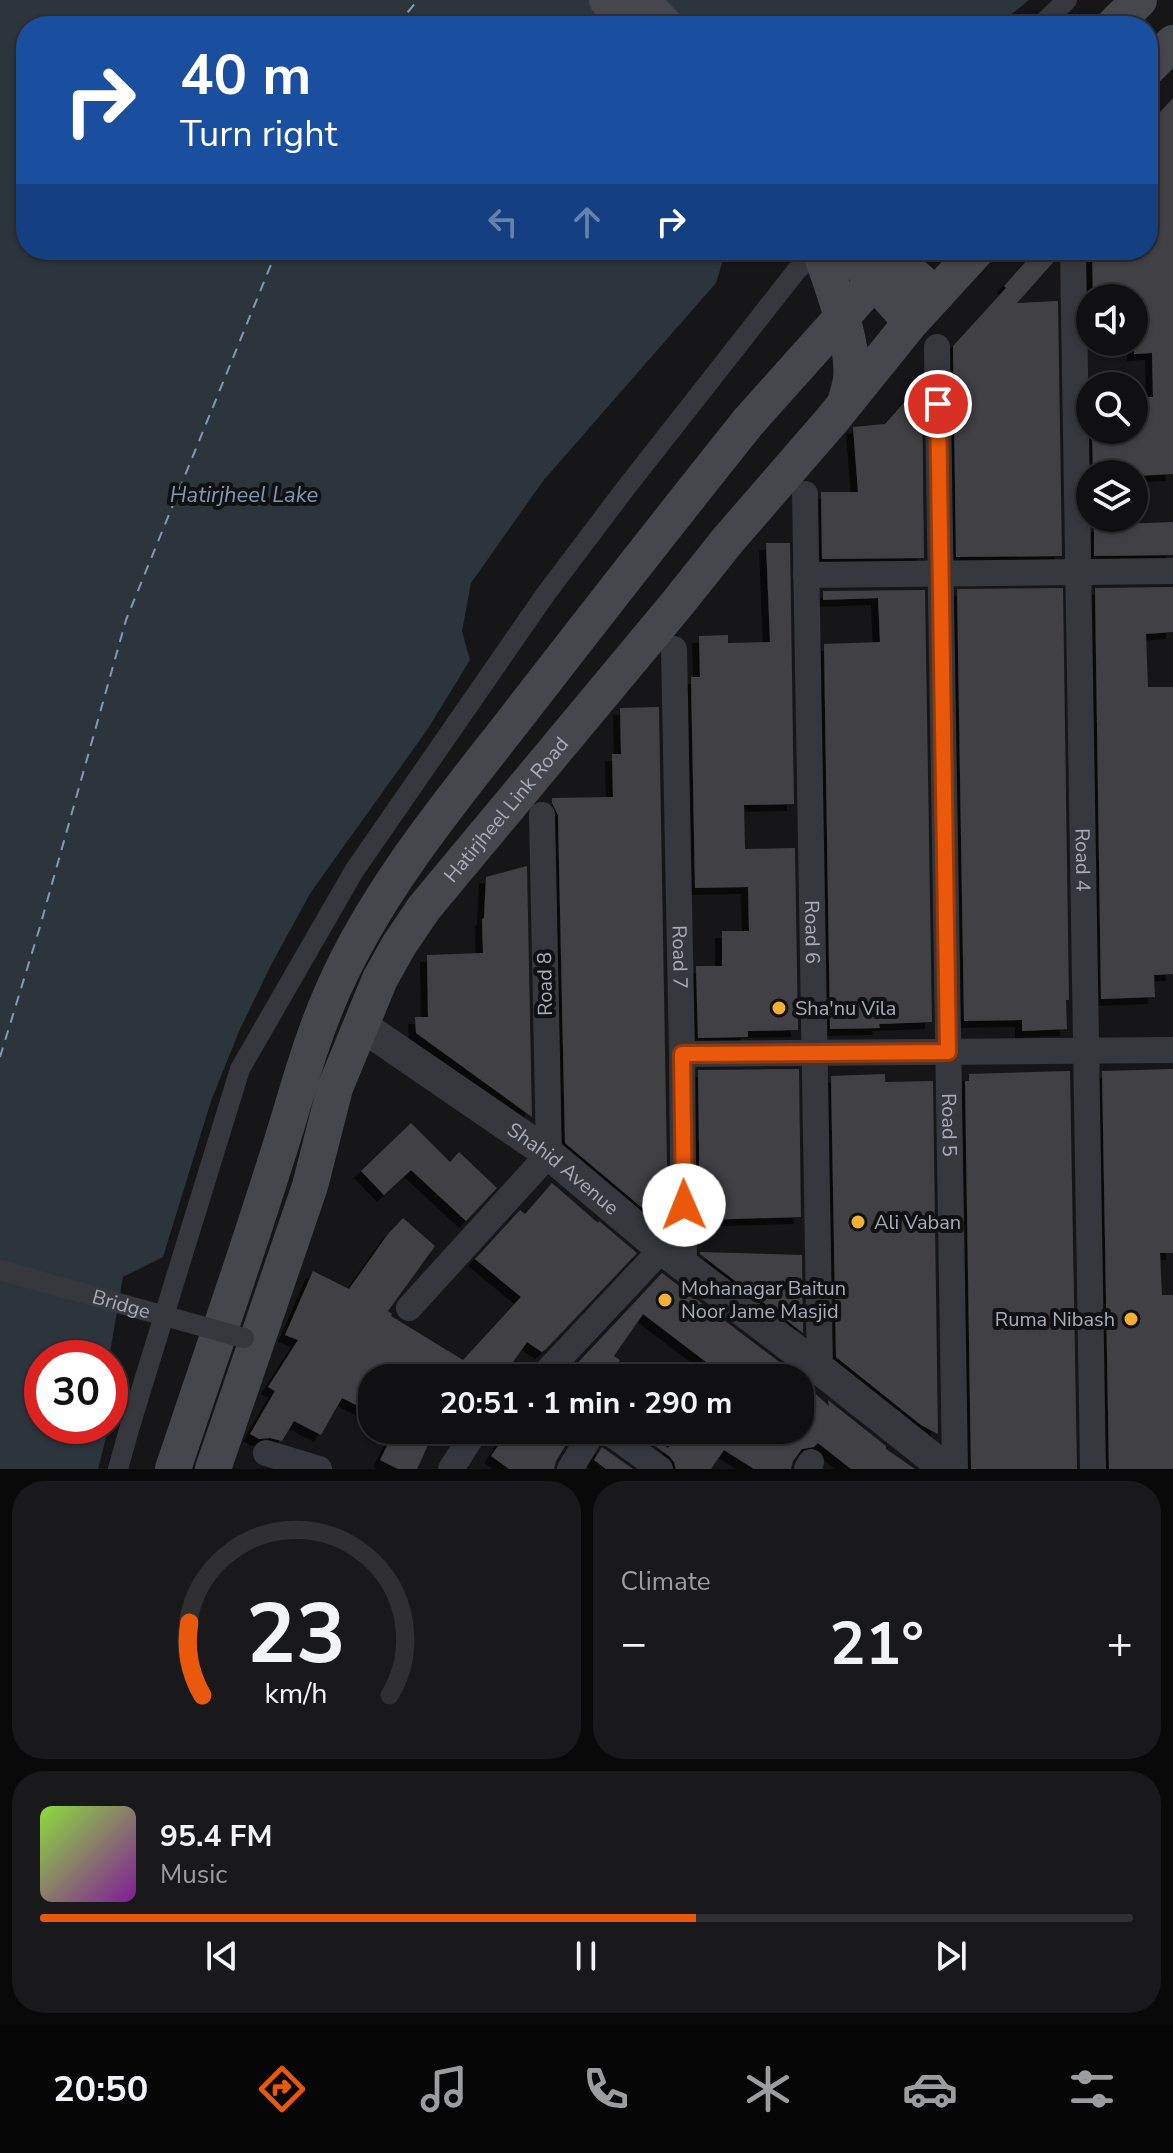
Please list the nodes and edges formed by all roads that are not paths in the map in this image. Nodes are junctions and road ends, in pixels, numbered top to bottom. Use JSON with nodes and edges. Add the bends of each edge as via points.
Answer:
{"nodes":[{"id":1,"x":607,"y":0,"type":"edge"},
{"id":2,"x":641,"y":0,"type":"edge"},
{"id":3,"x":1067,"y":0,"type":"edge"},
{"id":4,"x":1139,"y":0,"type":"edge"},
{"id":5,"x":622,"y":16,"type":"edge"},
{"id":6,"x":656,"y":16,"type":"edge"},
{"id":7,"x":1050,"y":16,"type":"edge"},
{"id":8,"x":1123,"y":16,"type":"edge"},
{"id":9,"x":1173,"y":43,"type":"edge"},
{"id":10,"x":1158,"y":58,"type":"edge"},
{"id":11,"x":808,"y":260,"type":"edge"},
{"id":12,"x":823,"y":260,"type":"edge"},
{"id":13,"x":856,"y":260,"type":"edge"},
{"id":14,"x":893,"y":260,"type":"edge"},
{"id":15,"x":896,"y":260,"type":"edge"},
{"id":16,"x":968,"y":260,"type":"edge"},
{"id":17,"x":1073,"y":260,"type":"edge"},
{"id":18,"x":936,"y":295,"type":"junction"},
{"id":19,"x":911,"y":322,"type":"junction"},
{"id":20,"x":937,"y":347,"type":"dead end"},
{"id":21,"x":844,"y":405,"type":"junction"},
{"id":22,"x":805,"y":494,"type":"dead end"},
{"id":23,"x":1173,"y":571,"type":"edge"},
{"id":24,"x":1078,"y":572,"type":"junction"},
{"id":25,"x":940,"y":574,"type":"junction"},
{"id":26,"x":806,"y":575,"type":"junction"},
{"id":27,"x":674,"y":649,"type":"dead end"},
{"id":28,"x":542,"y":815,"type":"dead end"},
{"id":29,"x":361,"y":1025,"type":"junction"},
{"id":30,"x":1085,"y":1050,"type":"junction"},
{"id":31,"x":1173,"y":1050,"type":"edge"},
{"id":32,"x":948,"y":1052,"type":"junction"},
{"id":33,"x":814,"y":1053,"type":"junction"},
{"id":34,"x":682,"y":1054,"type":"junction"},
{"id":35,"x":549,"y":1154,"type":"junction"},
{"id":36,"x":673,"y":1257,"type":"junction"},
{"id":37,"x":0,"y":1270,"type":"edge"},
{"id":38,"x":409,"y":1308,"type":"dead end"},
{"id":39,"x":244,"y":1338,"type":"dead end"},
{"id":40,"x":556,"y":1364,"type":"edge"},
{"id":41,"x":820,"y":1369,"type":"junction"},
{"id":42,"x":467,"y":1444,"type":"edge"},
{"id":43,"x":585,"y":1444,"type":"edge"},
{"id":44,"x":625,"y":1444,"type":"edge"},
{"id":45,"x":266,"y":1453,"type":"dead end"},
{"id":46,"x":118,"y":1469,"type":"edge"},
{"id":47,"x":173,"y":1469,"type":"edge"},
{"id":48,"x":213,"y":1469,"type":"edge"},
{"id":49,"x":319,"y":1469,"type":"edge"},
{"id":50,"x":451,"y":1469,"type":"edge"},
{"id":51,"x":570,"y":1469,"type":"edge"},
{"id":52,"x":660,"y":1469,"type":"edge"},
{"id":53,"x":946,"y":1469,"type":"edge"},
{"id":54,"x":955,"y":1469,"type":"edge"},
{"id":55,"x":1093,"y":1469,"type":"edge"}],
"edges":[{"from":1,"to":5,"type":"main road"},
{"from":2,"to":6,"type":"main road"},
{"from":3,"to":7,"type":"street"},
{"from":4,"to":8,"type":"main road"},
{"from":9,"to":10,"type":"main road"},
{"from":11,"to":46,"type":"street","via":[[545,595],[354,871],[240,1069]]},
{"from":12,"to":21,"type":"main road","via":[[850,353]]},
{"from":13,"to":19,"type":"main road"},
{"from":14,"to":47,"type":"main road","bridge":true,"via":[[749,421],[648,547],[414,852],[372,915],[333,989],[301,1072]]},
{"from":15,"to":18,"type":"main road"},
{"from":16,"to":18,"type":"main road","name":"Hatirjheel Link Road"},
{"from":17,"to":24,"type":"street","name":"Road 4"},
{"from":18,"to":19,"type":"main road","name":"Hatirjheel Link Road"},
{"from":19,"to":21,"type":"main road","name":"Hatirjheel Link Road"},
{"from":20,"to":25,"type":"street","name":"Road 5"},
{"from":21,"to":29,"type":"main road","name":"Hatirjheel Link Road","via":[[424,908],[380,979]]},
{"from":22,"to":26,"type":"street","name":"Road 6"},
{"from":23,"to":24,"type":"street"},
{"from":24,"to":25,"type":"street"},
{"from":24,"to":30,"type":"street","name":"Road 4"},
{"from":25,"to":26,"type":"street"},
{"from":25,"to":32,"type":"street","name":"Road 5"},
{"from":26,"to":33,"type":"street","name":"Road 6"},
{"from":27,"to":34,"type":"street","name":"Road 7"},
{"from":28,"to":35,"type":"street","name":"Road 8"},
{"from":29,"to":35,"type":"street","name":"Shahid Avenue"},
{"from":29,"to":48,"type":"main road","name":"Hatirjheel Link Road","via":[[335,1088],[310,1186]]},
{"from":30,"to":31,"type":"street"},
{"from":30,"to":32,"type":"street"},
{"from":30,"to":55,"type":"street","name":"Road 4"},
{"from":32,"to":33,"type":"street"},
{"from":32,"to":54,"type":"street","name":"Road 5"},
{"from":33,"to":34,"type":"street"},
{"from":33,"to":41,"type":"street","name":"Road 6"},
{"from":34,"to":36,"type":"street","name":"Road 7"},
{"from":35,"to":36,"type":"street","name":"Shahid Avenue"},
{"from":35,"to":38,"type":"street"},
{"from":36,"to":40,"type":"street"},
{"from":36,"to":41,"type":"street","name":"Shahid Avenue"},
{"from":37,"to":39,"type":"street","name":"Bridge","bridge":true},
{"from":41,"to":53,"type":"street","name":"Shahid Avenue"},
{"from":42,"to":50,"type":"street"},
{"from":43,"to":51,"type":"street"},
{"from":44,"to":52,"type":"street"},
{"from":45,"to":49,"type":"street"}]}
